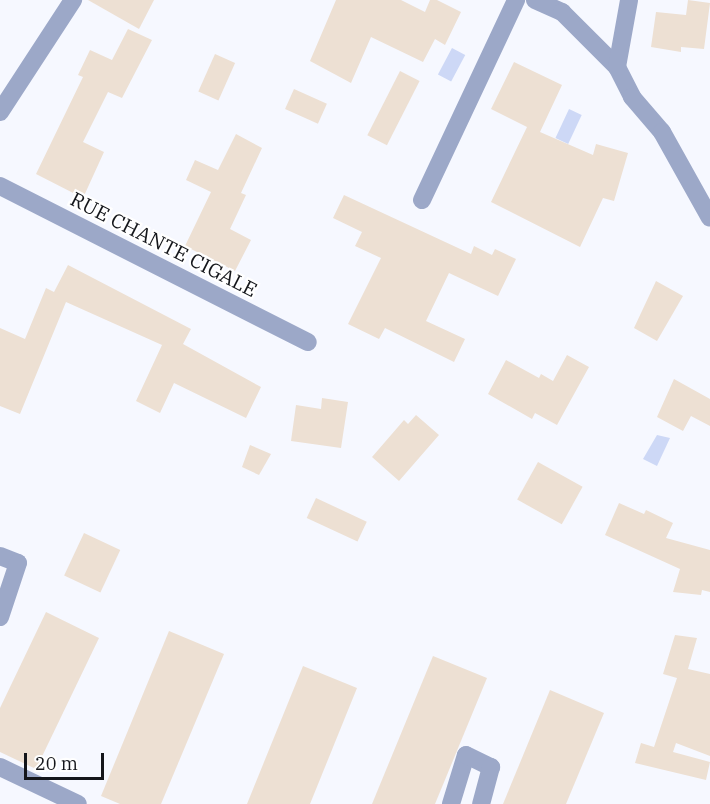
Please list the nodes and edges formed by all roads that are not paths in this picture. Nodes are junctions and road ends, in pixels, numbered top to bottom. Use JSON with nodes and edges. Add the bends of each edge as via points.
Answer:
{"nodes":[{"id":1,"x":73,"y":0,"type":"edge"},
{"id":2,"x":516,"y":0,"type":"edge"},
{"id":3,"x":535,"y":0,"type":"edge"},
{"id":4,"x":629,"y":0,"type":"edge"},
{"id":5,"x":617,"y":67,"type":"junction"},
{"id":6,"x":0,"y":112,"type":"edge"},
{"id":7,"x":0,"y":186,"type":"edge"},
{"id":8,"x":422,"y":200,"type":"dead end"},
{"id":9,"x":710,"y":218,"type":"edge"},
{"id":10,"x":308,"y":342,"type":"dead end"},
{"id":11,"x":0,"y":556,"type":"edge"},
{"id":12,"x":0,"y":617,"type":"edge"},
{"id":13,"x":0,"y":767,"type":"edge"},
{"id":14,"x":78,"y":804,"type":"edge"},
{"id":15,"x":451,"y":804,"type":"edge"},
{"id":16,"x":481,"y":804,"type":"edge"}],
"edges":[{"from":1,"to":6,"type":"street"},
{"from":2,"to":8,"type":"street"},
{"from":3,"to":5,"type":"street","via":[[562,12]]},
{"from":4,"to":5,"type":"street"},
{"from":5,"to":9,"type":"street","via":[[632,97],[662,132]]},
{"from":7,"to":10,"type":"street","name":"RUE CHANTE CIGALE"},
{"from":11,"to":12,"type":"street","via":[[18,563]]},
{"from":13,"to":14,"type":"street"},
{"from":15,"to":16,"type":"street","via":[[466,755],[491,767]]}]}
